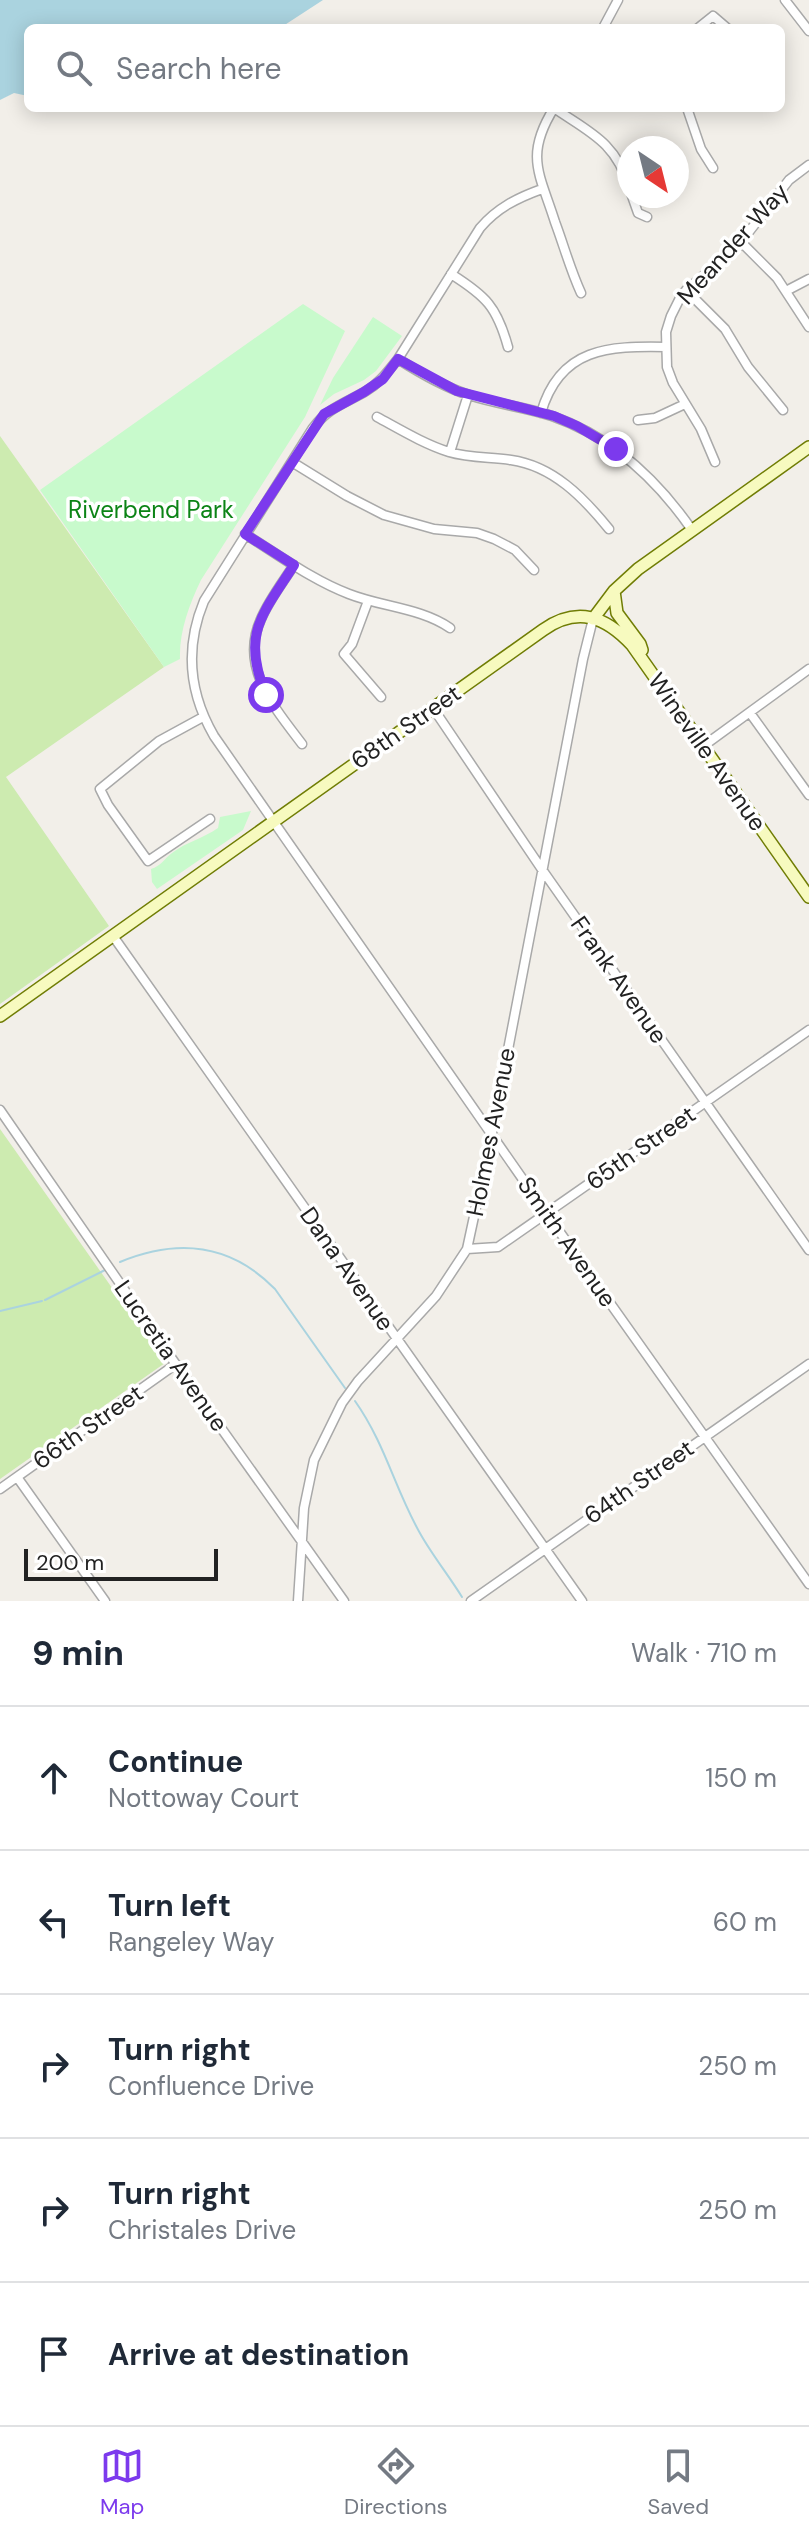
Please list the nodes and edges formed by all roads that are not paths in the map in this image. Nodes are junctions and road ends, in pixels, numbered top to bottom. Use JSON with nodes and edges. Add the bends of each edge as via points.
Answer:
{"nodes":[{"id":1,"x":618,"y":0,"type":"edge"},
{"id":2,"x":785,"y":0,"type":"edge"},
{"id":3,"x":605,"y":24,"type":"edge"},
{"id":4,"x":703,"y":24,"type":"edge"},
{"id":5,"x":722,"y":24,"type":"edge"},
{"id":6,"x":809,"y":31,"type":"edge"},
{"id":7,"x":552,"y":112,"type":"edge"},
{"id":8,"x":560,"y":112,"type":"edge"},
{"id":9,"x":688,"y":112,"type":"edge"},
{"id":10,"x":617,"y":158,"type":"edge"},
{"id":11,"x":809,"y":165,"type":"edge"},
{"id":12,"x":713,"y":168,"type":"dead end"},
{"id":13,"x":542,"y":189,"type":"junction"},
{"id":14,"x":636,"y":208,"type":"edge"},
{"id":15,"x":647,"y":217,"type":"dead end"},
{"id":16,"x":741,"y":242,"type":"junction"},
{"id":17,"x":451,"y":274,"type":"junction"},
{"id":18,"x":809,"y":279,"type":"edge"},
{"id":19,"x":686,"y":290,"type":"junction"},
{"id":20,"x":786,"y":291,"type":"junction"},
{"id":21,"x":581,"y":293,"type":"dead end"},
{"id":22,"x":809,"y":327,"type":"edge"},
{"id":23,"x":508,"y":347,"type":"dead end"},
{"id":24,"x":666,"y":347,"type":"junction"},
{"id":25,"x":398,"y":359,"type":"junction"},
{"id":26,"x":468,"y":395,"type":"junction"},
{"id":27,"x":685,"y":404,"type":"junction"},
{"id":28,"x":783,"y":410,"type":"dead end"},
{"id":29,"x":541,"y":413,"type":"junction"},
{"id":30,"x":377,"y":417,"type":"dead end"},
{"id":31,"x":638,"y":420,"type":"dead end"},
{"id":32,"x":809,"y":447,"type":"edge"},
{"id":33,"x":450,"y":452,"type":"junction"},
{"id":34,"x":292,"y":462,"type":"junction"},
{"id":35,"x":715,"y":462,"type":"dead end"},
{"id":36,"x":609,"y":529,"type":"dead end"},
{"id":37,"x":692,"y":530,"type":"junction"},
{"id":38,"x":245,"y":534,"type":"junction"},
{"id":39,"x":294,"y":565,"type":"junction"},
{"id":40,"x":534,"y":570,"type":"dead end"},
{"id":41,"x":614,"y":591,"type":"junction"},
{"id":42,"x":368,"y":601,"type":"junction"},
{"id":43,"x":593,"y":619,"type":"junction"},
{"id":44,"x":450,"y":628,"type":"dead end"},
{"id":45,"x":644,"y":661,"type":"junction"},
{"id":46,"x":809,"y":669,"type":"edge"},
{"id":47,"x":381,"y":697,"type":"dead end"},
{"id":48,"x":433,"y":708,"type":"junction"},
{"id":49,"x":750,"y":713,"type":"junction"},
{"id":50,"x":203,"y":717,"type":"junction"},
{"id":51,"x":302,"y":744,"type":"dead end"},
{"id":52,"x":702,"y":747,"type":"junction"},
{"id":53,"x":809,"y":795,"type":"edge"},
{"id":54,"x":210,"y":819,"type":"dead end"},
{"id":55,"x":273,"y":821,"type":"junction"},
{"id":56,"x":541,"y":868,"type":"junction"},
{"id":57,"x":809,"y":897,"type":"edge"},
{"id":58,"x":113,"y":936,"type":"junction"},
{"id":59,"x":0,"y":1016,"type":"edge"},
{"id":60,"x":809,"y":1030,"type":"edge"},
{"id":61,"x":705,"y":1103,"type":"junction"},
{"id":62,"x":0,"y":1110,"type":"edge"},
{"id":63,"x":492,"y":1133,"type":"junction"},
{"id":64,"x":547,"y":1214,"type":"junction"},
{"id":65,"x":467,"y":1249,"type":"junction"},
{"id":66,"x":809,"y":1250,"type":"edge"},
{"id":67,"x":397,"y":1340,"type":"junction"},
{"id":68,"x":176,"y":1364,"type":"junction"},
{"id":69,"x":809,"y":1364,"type":"edge"},
{"id":70,"x":704,"y":1437,"type":"junction"},
{"id":71,"x":17,"y":1477,"type":"junction"},
{"id":72,"x":0,"y":1489,"type":"edge"},
{"id":73,"x":301,"y":1541,"type":"junction"},
{"id":74,"x":544,"y":1548,"type":"junction"},
{"id":75,"x":809,"y":1584,"type":"edge"},
{"id":76,"x":473,"y":1600,"type":"edge"},
{"id":77,"x":105,"y":1601,"type":"edge"},
{"id":78,"x":298,"y":1601,"type":"edge"},
{"id":79,"x":344,"y":1601,"type":"edge"},
{"id":80,"x":582,"y":1601,"type":"edge"}],
"edges":[{"from":1,"to":3,"type":"street"},
{"from":2,"to":6,"type":"street"},
{"from":4,"to":5,"type":"street","via":[[713,16]]},
{"from":7,"to":13,"type":"street","via":[[539,136]]},
{"from":8,"to":10,"type":"street","via":[[599,138]]},
{"from":9,"to":12,"type":"street"},
{"from":11,"to":16,"type":"street","name":"Meander Way","via":[[789,180]]},
{"from":13,"to":17,"type":"street","name":"Smith Avenue","via":[[490,216]]},
{"from":13,"to":21,"type":"street"},
{"from":14,"to":15,"type":"street"},
{"from":16,"to":19,"type":"street","name":"Meander Way"},
{"from":16,"to":20,"type":"street"},
{"from":17,"to":23,"type":"street","via":[[492,308]]},
{"from":17,"to":25,"type":"street","name":"Smith Avenue"},
{"from":18,"to":20,"type":"street"},
{"from":19,"to":24,"type":"street","name":"Meander Way","via":[[671,316]]},
{"from":19,"to":28,"type":"street","via":[[725,329]]},
{"from":20,"to":22,"type":"street"},
{"from":24,"to":27,"type":"street","name":"Meander Way","via":[[667,367]]},
{"from":24,"to":29,"type":"street","via":[[615,347],[587,356],[565,370]]},
{"from":25,"to":26,"type":"street"},
{"from":25,"to":34,"type":"street","name":"Smith Avenue","via":[[383,379],[324,414]]},
{"from":26,"to":29,"type":"street"},
{"from":26,"to":33,"type":"street"},
{"from":27,"to":31,"type":"street"},
{"from":27,"to":35,"type":"street","name":"Meander Way"},
{"from":29,"to":37,"type":"street","via":[[588,431],[634,462]]},
{"from":30,"to":33,"type":"street"},
{"from":32,"to":37,"type":"street"},
{"from":33,"to":36,"type":"street","via":[[543,470],[579,495]]},
{"from":34,"to":38,"type":"street","name":"Smith Avenue"},
{"from":34,"to":40,"type":"street","via":[[384,515],[494,539],[515,550]]},
{"from":37,"to":41,"type":"street"},
{"from":38,"to":39,"type":"street"},
{"from":38,"to":50,"type":"street","name":"Smith Avenue","via":[[196,623],[191,663]]},
{"from":39,"to":42,"type":"street"},
{"from":39,"to":51,"type":"street","via":[[260,619],[254,655],[266,695]]},
{"from":41,"to":43,"type":"street"},
{"from":41,"to":45,"type":"street","via":[[617,613],[640,644]]},
{"from":42,"to":44,"type":"street","via":[[427,615]]},
{"from":42,"to":47,"type":"street","via":[[344,654]]},
{"from":43,"to":45,"type":"street","name":"Wineville Avenue","via":[[622,635]]},
{"from":43,"to":48,"type":"street","name":"68th Street","via":[[572,615],[556,621]]},
{"from":43,"to":56,"type":"street","name":"Holmes Avenue"},
{"from":45,"to":52,"type":"street","name":"Wineville Avenue"},
{"from":46,"to":49,"type":"street"},
{"from":48,"to":55,"type":"street","name":"68th Street"},
{"from":48,"to":56,"type":"street","name":"Frank Avenue"},
{"from":49,"to":52,"type":"street"},
{"from":49,"to":53,"type":"street"},
{"from":50,"to":54,"type":"street","via":[[159,741],[100,789],[148,861]]},
{"from":50,"to":55,"type":"street","name":"Smith Avenue"},
{"from":52,"to":57,"type":"street","name":"Wineville Avenue"},
{"from":55,"to":58,"type":"street","name":"68th Street"},
{"from":55,"to":63,"type":"street","name":"Smith Avenue"},
{"from":56,"to":61,"type":"street","name":"Frank Avenue"},
{"from":56,"to":63,"type":"street","name":"Holmes Avenue"},
{"from":58,"to":59,"type":"street","name":"68th Street"},
{"from":58,"to":67,"type":"street","name":"Dana Avenue"},
{"from":60,"to":61,"type":"street","name":"65th Street"},
{"from":61,"to":64,"type":"street","name":"65th Street"},
{"from":61,"to":66,"type":"street","name":"Frank Avenue"},
{"from":62,"to":68,"type":"street","name":"Lucretia Avenue"},
{"from":63,"to":64,"type":"street","name":"Smith Avenue"},
{"from":63,"to":65,"type":"street","name":"Holmes Avenue"},
{"from":64,"to":65,"type":"street","name":"65th Street","via":[[498,1247]]},
{"from":64,"to":70,"type":"street","name":"Smith Avenue"},
{"from":65,"to":67,"type":"street","name":"Holmes Avenue","via":[[436,1296]]},
{"from":67,"to":73,"type":"street","name":"Holmes Avenue","via":[[342,1403],[314,1460]]},
{"from":67,"to":74,"type":"street","name":"Dana Avenue"},
{"from":68,"to":71,"type":"street","name":"66th Street"},
{"from":68,"to":73,"type":"street","name":"Lucretia Avenue"},
{"from":69,"to":70,"type":"street","name":"64th Street"},
{"from":70,"to":74,"type":"street","name":"64th Street"},
{"from":70,"to":75,"type":"street","name":"Smith Avenue"},
{"from":71,"to":72,"type":"street","name":"66th Street"},
{"from":71,"to":77,"type":"street"},
{"from":73,"to":78,"type":"street","name":"Holmes Avenue"},
{"from":73,"to":79,"type":"street","name":"Lucretia Avenue"},
{"from":74,"to":76,"type":"street","name":"64th Street"},
{"from":74,"to":80,"type":"street","name":"Dana Avenue"}]}
